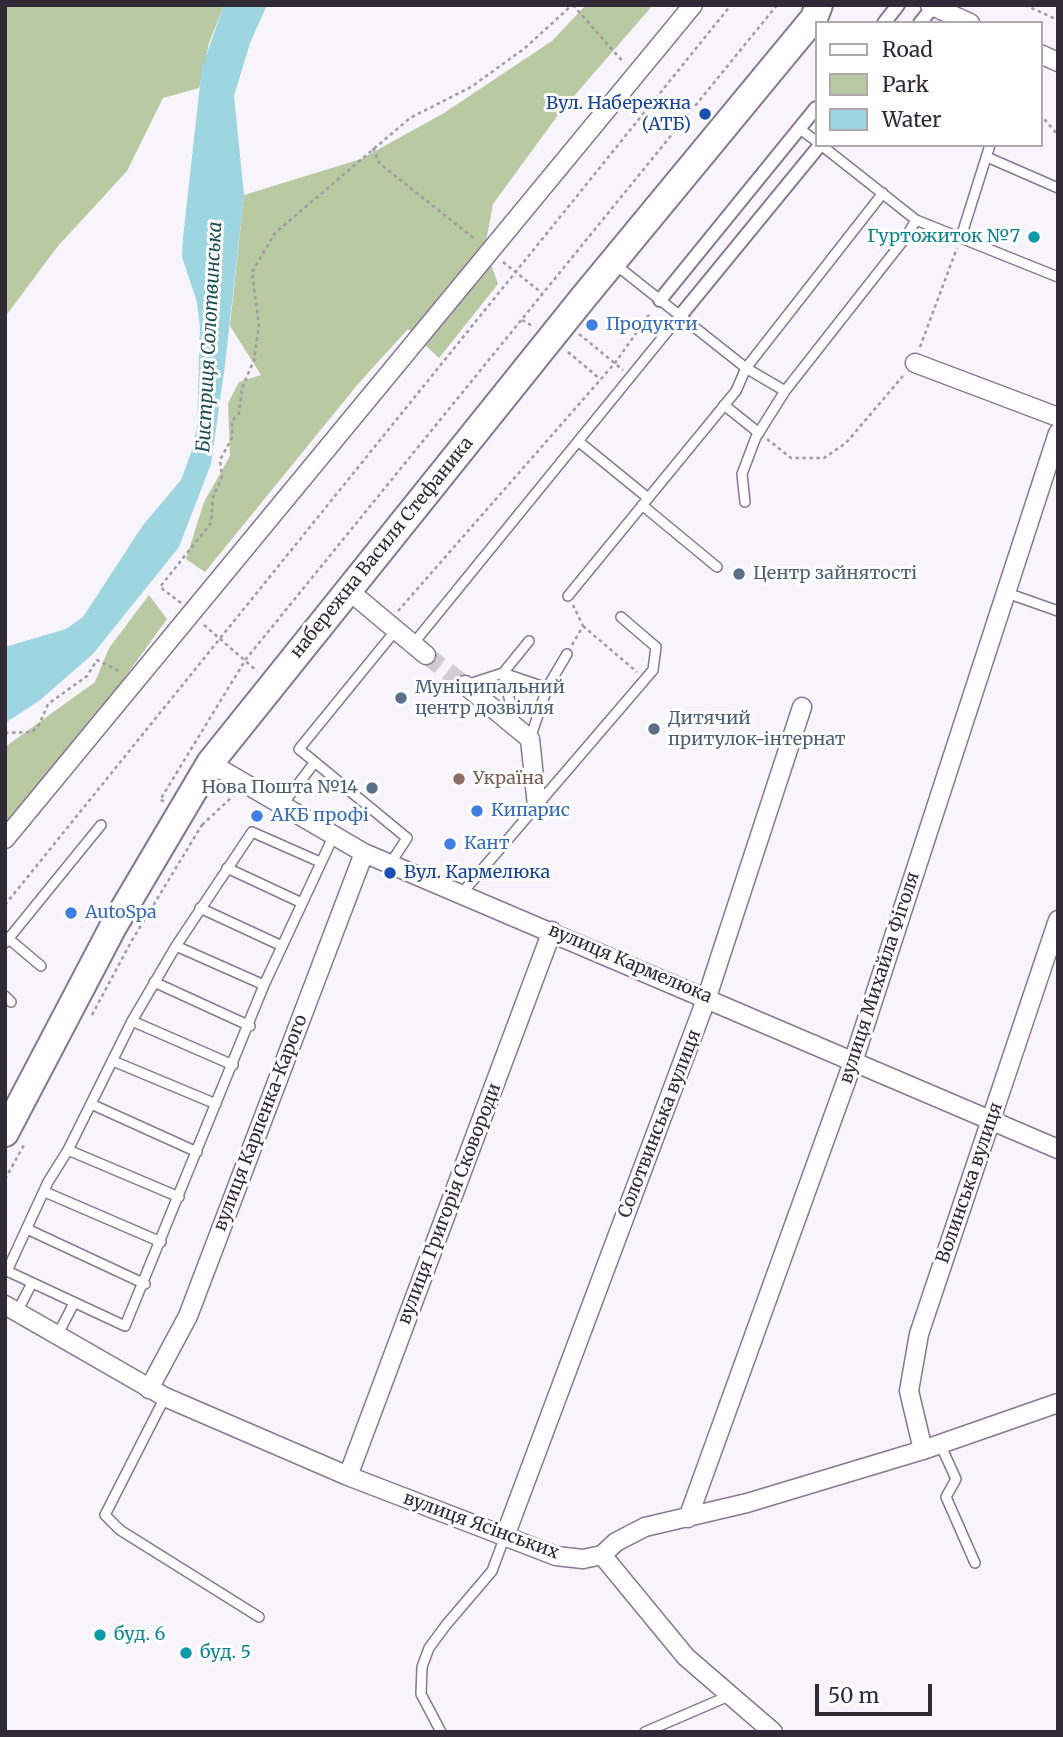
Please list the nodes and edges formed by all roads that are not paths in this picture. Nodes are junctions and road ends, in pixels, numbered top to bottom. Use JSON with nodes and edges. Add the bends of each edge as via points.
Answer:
{"nodes":[{"id":1,"x":693,"y":5,"type":"edge"},
{"id":2,"x":819,"y":5,"type":"edge"},
{"id":3,"x":898,"y":5,"type":"edge"},
{"id":4,"x":932,"y":6,"type":"edge"},
{"id":5,"x":886,"y":21,"type":"edge"},
{"id":6,"x":921,"y":21,"type":"edge"},
{"id":7,"x":966,"y":21,"type":"edge"},
{"id":8,"x":1042,"y":55,"type":"edge"},
{"id":9,"x":1058,"y":62,"type":"edge"},
{"id":10,"x":814,"y":111,"type":"edge"},
{"id":11,"x":800,"y":129,"type":"junction"},
{"id":12,"x":814,"y":140,"type":"edge"},
{"id":13,"x":819,"y":147,"type":"edge"},
{"id":14,"x":824,"y":147,"type":"edge"},
{"id":15,"x":990,"y":147,"type":"edge"},
{"id":16,"x":987,"y":157,"type":"junction"},
{"id":17,"x":1058,"y":188,"type":"edge"},
{"id":18,"x":883,"y":193,"type":"junction"},
{"id":19,"x":916,"y":220,"type":"junction"},
{"id":20,"x":961,"y":236,"type":"junction"},
{"id":21,"x":612,"y":262,"type":"junction"},
{"id":22,"x":1058,"y":277,"type":"edge"},
{"id":23,"x":660,"y":300,"type":"junction"},
{"id":24,"x":680,"y":316,"type":"junction"},
{"id":25,"x":915,"y":363,"type":"road end"},
{"id":26,"x":746,"y":368,"type":"junction"},
{"id":27,"x":785,"y":391,"type":"junction"},
{"id":28,"x":724,"y":405,"type":"junction"},
{"id":29,"x":1058,"y":417,"type":"edge"},
{"id":30,"x":759,"y":433,"type":"junction"},
{"id":31,"x":1058,"y":433,"type":"edge"},
{"id":32,"x":578,"y":441,"type":"junction"},
{"id":33,"x":645,"y":502,"type":"junction"},
{"id":34,"x":745,"y":502,"type":"dead end"},
{"id":35,"x":718,"y":567,"type":"dead end"},
{"id":36,"x":348,"y":590,"type":"junction"},
{"id":37,"x":1007,"y":593,"type":"junction"},
{"id":38,"x":568,"y":596,"type":"road end"},
{"id":39,"x":1058,"y":611,"type":"edge"},
{"id":40,"x":621,"y":617,"type":"dead end"},
{"id":41,"x":392,"y":627,"type":"junction"},
{"id":42,"x":528,"y":641,"type":"dead end"},
{"id":43,"x":419,"y":649,"type":"joint"},
{"id":44,"x":567,"y":654,"type":"road end"},
{"id":45,"x":503,"y":673,"type":"junction"},
{"id":46,"x":465,"y":685,"type":"joint"},
{"id":47,"x":547,"y":688,"type":"junction"},
{"id":48,"x":802,"y":707,"type":"dead end"},
{"id":49,"x":523,"y":733,"type":"junction"},
{"id":50,"x":315,"y":762,"type":"junction"},
{"id":51,"x":211,"y":763,"type":"junction"},
{"id":52,"x":282,"y":805,"type":"junction"},
{"id":53,"x":537,"y":806,"type":"junction"},
{"id":54,"x":101,"y":825,"type":"dead end"},
{"id":55,"x":334,"y":835,"type":"junction"},
{"id":56,"x":5,"y":839,"type":"edge"},
{"id":57,"x":364,"y":853,"type":"junction"},
{"id":58,"x":320,"y":862,"type":"junction"},
{"id":59,"x":390,"y":864,"type":"junction"},
{"id":60,"x":227,"y":868,"type":"junction"},
{"id":61,"x":462,"y":893,"type":"junction"},
{"id":62,"x":302,"y":903,"type":"junction"},
{"id":63,"x":200,"y":908,"type":"junction"},
{"id":64,"x":1058,"y":920,"type":"edge"},
{"id":65,"x":552,"y":931,"type":"junction"},
{"id":66,"x":7,"y":941,"type":"edge"},
{"id":67,"x":176,"y":946,"type":"junction"},
{"id":68,"x":282,"y":946,"type":"junction"},
{"id":69,"x":41,"y":966,"type":"dead end"},
{"id":70,"x":154,"y":982,"type":"junction"},
{"id":71,"x":264,"y":985,"type":"junction"},
{"id":72,"x":707,"y":997,"type":"junction"},
{"id":73,"x":132,"y":1021,"type":"junction"},
{"id":74,"x":250,"y":1026,"type":"junction"},
{"id":75,"x":113,"y":1061,"type":"junction"},
{"id":76,"x":853,"y":1062,"type":"junction"},
{"id":77,"x":233,"y":1065,"type":"junction"},
{"id":78,"x":91,"y":1104,"type":"junction"},
{"id":79,"x":216,"y":1104,"type":"junction"},
{"id":80,"x":991,"y":1121,"type":"junction"},
{"id":81,"x":5,"y":1133,"type":"edge"},
{"id":82,"x":1058,"y":1149,"type":"edge"},
{"id":83,"x":68,"y":1150,"type":"junction"},
{"id":84,"x":197,"y":1152,"type":"junction"},
{"id":85,"x":45,"y":1192,"type":"junction"},
{"id":86,"x":179,"y":1197,"type":"junction"},
{"id":87,"x":27,"y":1229,"type":"junction"},
{"id":88,"x":161,"y":1242,"type":"junction"},
{"id":89,"x":32,"y":1283,"type":"junction"},
{"id":90,"x":145,"y":1284,"type":"junction"},
{"id":91,"x":74,"y":1303,"type":"junction"},
{"id":92,"x":11,"y":1309,"type":"edge"},
{"id":93,"x":57,"y":1336,"type":"junction"},
{"id":94,"x":157,"y":1393,"type":"junction"},
{"id":95,"x":1058,"y":1403,"type":"edge"},
{"id":96,"x":931,"y":1447,"type":"junction"},
{"id":97,"x":348,"y":1476,"type":"junction"},
{"id":98,"x":688,"y":1518,"type":"junction"},
{"id":99,"x":505,"y":1536,"type":"junction"},
{"id":100,"x":603,"y":1555,"type":"junction"},
{"id":101,"x":975,"y":1563,"type":"dead end"},
{"id":102,"x":259,"y":1617,"type":"dead end"},
{"id":103,"x":731,"y":1695,"type":"junction"},
{"id":104,"x":441,"y":1732,"type":"edge"},
{"id":105,"x":645,"y":1732,"type":"edge"},
{"id":106,"x":773,"y":1732,"type":"edge"}],
"edges":[{"from":1,"to":56,"type":"street"},
{"from":2,"to":21,"type":"main road","name":"набережна Василя Стефаника","via":[[814,18]]},
{"from":3,"to":5,"type":"street"},
{"from":4,"to":6,"type":"street"},
{"from":4,"to":7,"type":"street"},
{"from":8,"to":9,"type":"street"},
{"from":10,"to":11,"type":"street"},
{"from":11,"to":12,"type":"lane"},
{"from":11,"to":23,"type":"street"},
{"from":13,"to":24,"type":"street"},
{"from":14,"to":18,"type":"lane"},
{"from":15,"to":16,"type":"lane"},
{"from":16,"to":17,"type":"lane"},
{"from":16,"to":20,"type":"lane"},
{"from":18,"to":19,"type":"lane"},
{"from":18,"to":26,"type":"lane"},
{"from":19,"to":20,"type":"lane"},
{"from":19,"to":27,"type":"lane"},
{"from":20,"to":22,"type":"lane"},
{"from":21,"to":23,"type":"lane"},
{"from":21,"to":36,"type":"main road","name":"набережна Василя Стефаника"},
{"from":23,"to":24,"type":"lane"},
{"from":24,"to":26,"type":"lane"},
{"from":24,"to":32,"type":"lane"},
{"from":25,"to":29,"type":"street"},
{"from":26,"to":27,"type":"lane"},
{"from":26,"to":28,"type":"lane"},
{"from":27,"to":30,"type":"lane"},
{"from":28,"to":30,"type":"lane"},
{"from":28,"to":33,"type":"lane"},
{"from":30,"to":34,"type":"lane","via":[[742,474]]},
{"from":31,"to":37,"type":"street","name":"вулиця Михайла Фіголя"},
{"from":32,"to":33,"type":"lane"},
{"from":32,"to":43,"type":"lane"},
{"from":33,"to":35,"type":"lane"},
{"from":33,"to":38,"type":"lane"},
{"from":36,"to":41,"type":"street"},
{"from":36,"to":51,"type":"main road","name":"набережна Василя Стефаника"},
{"from":37,"to":39,"type":"lane"},
{"from":37,"to":76,"type":"street","name":"вулиця Михайла Фіголя"},
{"from":40,"to":53,"type":"lane","via":[[656,647],[653,670]]},
{"from":41,"to":43,"type":"street"},
{"from":41,"to":50,"type":"lane","via":[[299,749]]},
{"from":42,"to":45,"type":"lane"},
{"from":44,"to":47,"type":"lane"},
{"from":45,"to":46,"type":"lane"},
{"from":45,"to":47,"type":"lane"},
{"from":45,"to":49,"type":"lane"},
{"from":46,"to":49,"type":"street"},
{"from":47,"to":49,"type":"lane"},
{"from":48,"to":72,"type":"street","name":"Солотвинська вулиця"},
{"from":49,"to":53,"type":"street"},
{"from":50,"to":52,"type":"lane"},
{"from":50,"to":59,"type":"lane","via":[[407,838]]},
{"from":51,"to":52,"type":"street","name":"вулиця Кармелюка"},
{"from":51,"to":81,"type":"main road","name":"набережна Василя Стефаника","via":[[113,927]]},
{"from":52,"to":55,"type":"street","name":"вулиця Кармелюка"},
{"from":53,"to":61,"type":"lane"},
{"from":54,"to":66,"type":"lane"},
{"from":55,"to":57,"type":"street","name":"вулиця Кармелюка"},
{"from":55,"to":58,"type":"lane"},
{"from":57,"to":59,"type":"street","name":"вулиця Кармелюка"},
{"from":57,"to":94,"type":"street","name":"вулиця Карпенка-Карого"},
{"from":58,"to":60,"type":"lane","via":[[252,832]]},
{"from":58,"to":62,"type":"lane"},
{"from":59,"to":61,"type":"street","name":"вулиця Кармелюка"},
{"from":60,"to":62,"type":"lane"},
{"from":60,"to":63,"type":"lane"},
{"from":61,"to":65,"type":"street","name":"вулиця Кармелюка"},
{"from":62,"to":68,"type":"lane"},
{"from":63,"to":67,"type":"lane"},
{"from":63,"to":68,"type":"lane"},
{"from":64,"to":80,"type":"street","name":"Волинська вулиця"},
{"from":65,"to":72,"type":"street","name":"вулиця Кармелюка"},
{"from":65,"to":97,"type":"street","name":"вулиця Григорія Сковороди"},
{"from":66,"to":69,"type":"lane"},
{"from":67,"to":70,"type":"lane"},
{"from":67,"to":71,"type":"lane"},
{"from":68,"to":71,"type":"lane"},
{"from":70,"to":73,"type":"lane"},
{"from":70,"to":74,"type":"lane"},
{"from":71,"to":74,"type":"lane"},
{"from":72,"to":76,"type":"street","name":"вулиця Кармелюка"},
{"from":72,"to":99,"type":"street","name":"Солотвинська вулиця"},
{"from":73,"to":75,"type":"lane"},
{"from":73,"to":77,"type":"lane"},
{"from":74,"to":77,"type":"lane"},
{"from":75,"to":78,"type":"lane"},
{"from":75,"to":79,"type":"lane"},
{"from":76,"to":80,"type":"street","name":"вулиця Кармелюка"},
{"from":76,"to":98,"type":"street","name":"вулиця Михайла Фіголя"},
{"from":77,"to":79,"type":"lane"},
{"from":78,"to":83,"type":"lane"},
{"from":78,"to":84,"type":"lane"},
{"from":79,"to":84,"type":"lane"},
{"from":80,"to":82,"type":"street","name":"вулиця Кармелюка"},
{"from":80,"to":96,"type":"street","name":"Волинська вулиця","via":[[919,1334],[909,1391]]},
{"from":83,"to":85,"type":"lane"},
{"from":83,"to":86,"type":"lane"},
{"from":84,"to":86,"type":"lane"},
{"from":85,"to":87,"type":"lane"},
{"from":85,"to":88,"type":"lane"},
{"from":86,"to":88,"type":"lane"},
{"from":87,"to":89,"type":"lane","via":[[7,1271]]},
{"from":87,"to":90,"type":"lane"},
{"from":88,"to":90,"type":"lane"},
{"from":89,"to":91,"type":"lane"},
{"from":89,"to":92,"type":"lane"},
{"from":90,"to":91,"type":"lane","via":[[125,1326]]},
{"from":91,"to":93,"type":"lane"},
{"from":92,"to":93,"type":"street","name":"вулиця Ясінських"},
{"from":93,"to":94,"type":"street","name":"вулиця Ясінських"},
{"from":94,"to":97,"type":"street","name":"вулиця Ясінських"},
{"from":94,"to":102,"type":"lane","via":[[105,1515],[120,1530]]},
{"from":95,"to":96,"type":"street"},
{"from":96,"to":98,"type":"street"},
{"from":96,"to":101,"type":"lane","via":[[956,1479],[946,1497]]},
{"from":97,"to":99,"type":"street","name":"вулиця Ясінських"},
{"from":98,"to":100,"type":"street","via":[[645,1527],[616,1542]]},
{"from":99,"to":100,"type":"street","name":"вулиця Ясінських","via":[[556,1556],[583,1559]]},
{"from":99,"to":104,"type":"lane","via":[[492,1571],[429,1648],[422,1667],[421,1694]]},
{"from":100,"to":103,"type":"street","via":[[686,1657]]},
{"from":103,"to":105,"type":"lane"},
{"from":103,"to":106,"type":"street"}]}
